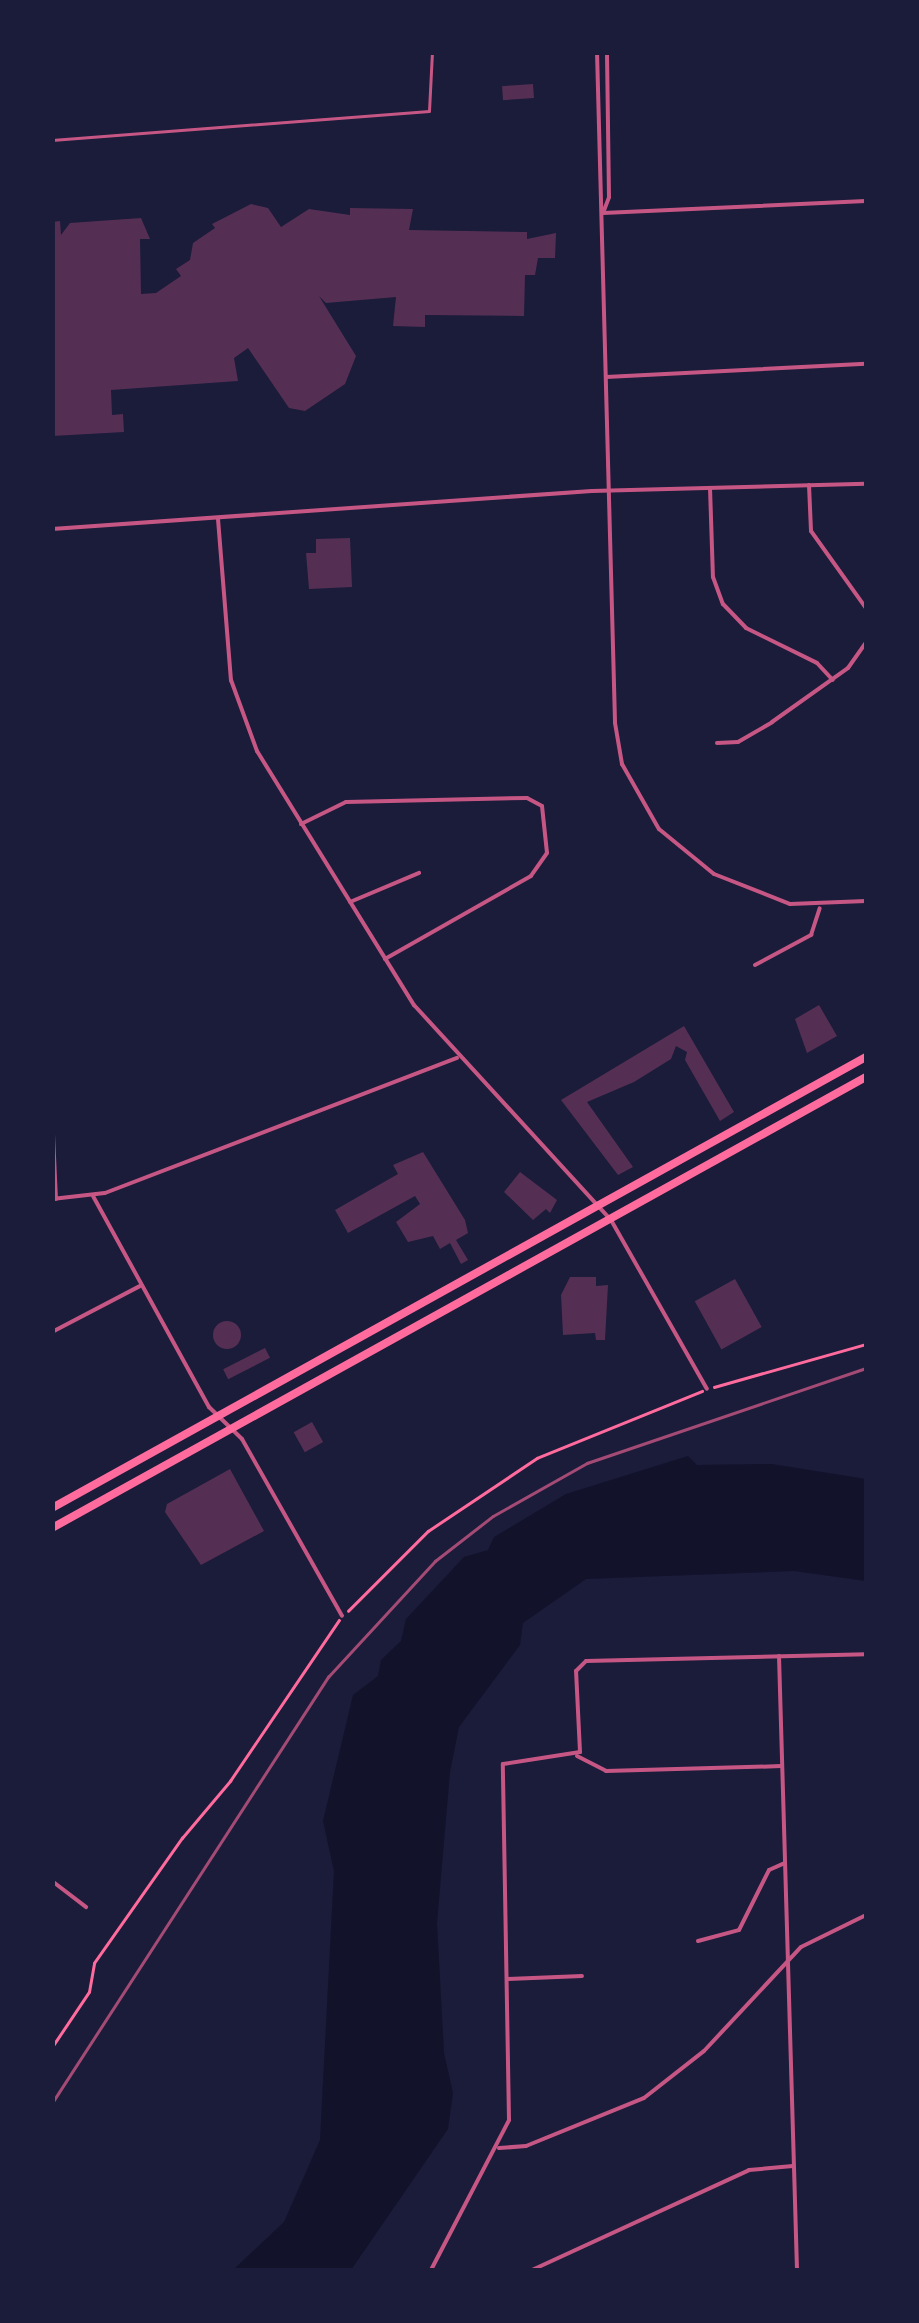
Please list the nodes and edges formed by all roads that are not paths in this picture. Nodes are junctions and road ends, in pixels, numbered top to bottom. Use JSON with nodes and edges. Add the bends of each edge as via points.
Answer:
{"nodes":[{"id":1,"x":432,"y":52,"type":"edge"},
{"id":2,"x":597,"y":52,"type":"edge"},
{"id":3,"x":607,"y":52,"type":"edge"},
{"id":4,"x":52,"y":140,"type":"edge"},
{"id":5,"x":866,"y":201,"type":"edge"},
{"id":6,"x":603,"y":213,"type":"junction"},
{"id":7,"x":866,"y":364,"type":"edge"},
{"id":8,"x":606,"y":376,"type":"junction"},
{"id":9,"x":866,"y":484,"type":"edge"},
{"id":10,"x":809,"y":486,"type":"junction"},
{"id":11,"x":710,"y":488,"type":"junction"},
{"id":12,"x":609,"y":490,"type":"junction"},
{"id":13,"x":218,"y":520,"type":"junction"},
{"id":14,"x":52,"y":529,"type":"edge"},
{"id":15,"x":866,"y":608,"type":"edge"},
{"id":16,"x":866,"y":642,"type":"edge"},
{"id":17,"x":833,"y":680,"type":"junction"},
{"id":18,"x":717,"y":743,"type":"dead end"},
{"id":19,"x":301,"y":824,"type":"junction"},
{"id":20,"x":419,"y":873,"type":"dead end"},
{"id":21,"x":350,"y":902,"type":"junction"},
{"id":22,"x":866,"y":902,"type":"edge"},
{"id":23,"x":820,"y":908,"type":"junction"},
{"id":24,"x":384,"y":959,"type":"junction"},
{"id":25,"x":756,"y":966,"type":"dead end"},
{"id":26,"x":458,"y":1057,"type":"junction"},
{"id":27,"x":866,"y":1057,"type":"edge"},
{"id":28,"x":866,"y":1077,"type":"edge"},
{"id":29,"x":54,"y":1134,"type":"edge"},
{"id":30,"x":93,"y":1196,"type":"junction"},
{"id":31,"x":54,"y":1199,"type":"edge"},
{"id":32,"x":598,"y":1206,"type":"junction"},
{"id":33,"x":611,"y":1220,"type":"junction"},
{"id":34,"x":140,"y":1286,"type":"junction"},
{"id":35,"x":52,"y":1332,"type":"edge"},
{"id":36,"x":707,"y":1389,"type":"road end"},
{"id":37,"x":218,"y":1418,"type":"junction"},
{"id":38,"x":233,"y":1428,"type":"junction"},
{"id":39,"x":52,"y":1508,"type":"edge"},
{"id":40,"x":52,"y":1528,"type":"edge"},
{"id":41,"x":342,"y":1616,"type":"road end"},
{"id":42,"x":866,"y":1654,"type":"edge"},
{"id":43,"x":780,"y":1656,"type":"junction"},
{"id":44,"x":576,"y":1756,"type":"junction"},
{"id":45,"x":781,"y":1766,"type":"junction"},
{"id":46,"x":786,"y":1863,"type":"junction"},
{"id":47,"x":52,"y":1882,"type":"edge"},
{"id":48,"x":86,"y":1906,"type":"dead end"},
{"id":49,"x":866,"y":1916,"type":"edge"},
{"id":50,"x":698,"y":1941,"type":"dead end"},
{"id":51,"x":788,"y":1962,"type":"junction"},
{"id":52,"x":582,"y":1976,"type":"dead end"},
{"id":53,"x":508,"y":1979,"type":"junction"},
{"id":54,"x":499,"y":2148,"type":"junction"},
{"id":55,"x":793,"y":2166,"type":"junction"},
{"id":56,"x":431,"y":2270,"type":"edge"},
{"id":57,"x":532,"y":2270,"type":"edge"},
{"id":58,"x":797,"y":2270,"type":"edge"}],
"edges":[{"from":1,"to":4,"type":"lane","via":[[429,111]]},
{"from":2,"to":6,"type":"street"},
{"from":3,"to":6,"type":"street","via":[[609,197]]},
{"from":5,"to":6,"type":"street"},
{"from":6,"to":8,"type":"street"},
{"from":7,"to":8,"type":"street"},
{"from":8,"to":12,"type":"street"},
{"from":9,"to":10,"type":"street"},
{"from":10,"to":11,"type":"street"},
{"from":10,"to":15,"type":"street","via":[[811,531]]},
{"from":11,"to":12,"type":"street"},
{"from":11,"to":17,"type":"street","via":[[713,576],[723,604],[746,628],[817,663]]},
{"from":12,"to":13,"type":"street"},
{"from":12,"to":23,"type":"street","via":[[616,722],[629,782],[660,829],[698,864],[755,894]]},
{"from":13,"to":14,"type":"street"},
{"from":13,"to":19,"type":"street","via":[[234,698]]},
{"from":16,"to":17,"type":"street"},
{"from":17,"to":18,"type":"street","via":[[744,740]]},
{"from":19,"to":21,"type":"street"},
{"from":19,"to":24,"type":"street","via":[[346,802],[527,798],[542,806],[547,852],[531,876]]},
{"from":20,"to":21,"type":"street"},
{"from":21,"to":24,"type":"street"},
{"from":22,"to":23,"type":"street"},
{"from":23,"to":25,"type":"street","via":[[812,935]]},
{"from":24,"to":26,"type":"street"},
{"from":26,"to":30,"type":"street"},
{"from":26,"to":32,"type":"street"},
{"from":27,"to":32,"type":"main road"},
{"from":28,"to":33,"type":"main road"},
{"from":29,"to":31,"type":"street"},
{"from":30,"to":31,"type":"street"},
{"from":30,"to":34,"type":"street"},
{"from":32,"to":33,"type":"street"},
{"from":32,"to":37,"type":"main road"},
{"from":33,"to":36,"type":"street"},
{"from":33,"to":38,"type":"main road"},
{"from":34,"to":35,"type":"street"},
{"from":34,"to":37,"type":"street"},
{"from":37,"to":38,"type":"street"},
{"from":37,"to":39,"type":"main road"},
{"from":38,"to":40,"type":"main road"},
{"from":38,"to":41,"type":"street"},
{"from":42,"to":43,"type":"street"},
{"from":43,"to":44,"type":"street","via":[[580,1663]]},
{"from":43,"to":45,"type":"street"},
{"from":44,"to":45,"type":"street","via":[[606,1771]]},
{"from":44,"to":53,"type":"street","via":[[503,1764]]},
{"from":45,"to":46,"type":"street"},
{"from":46,"to":50,"type":"street","via":[[769,1870],[739,1930]]},
{"from":46,"to":51,"type":"street"},
{"from":47,"to":48,"type":"street"},
{"from":49,"to":51,"type":"street","via":[[813,1938]]},
{"from":51,"to":54,"type":"street","via":[[704,2051],[644,2098],[526,2146]]},
{"from":51,"to":55,"type":"street"},
{"from":52,"to":53,"type":"street"},
{"from":53,"to":54,"type":"street","via":[[510,2106]]},
{"from":54,"to":56,"type":"street"},
{"from":55,"to":57,"type":"street","via":[[749,2170]]},
{"from":55,"to":58,"type":"street"}]}
